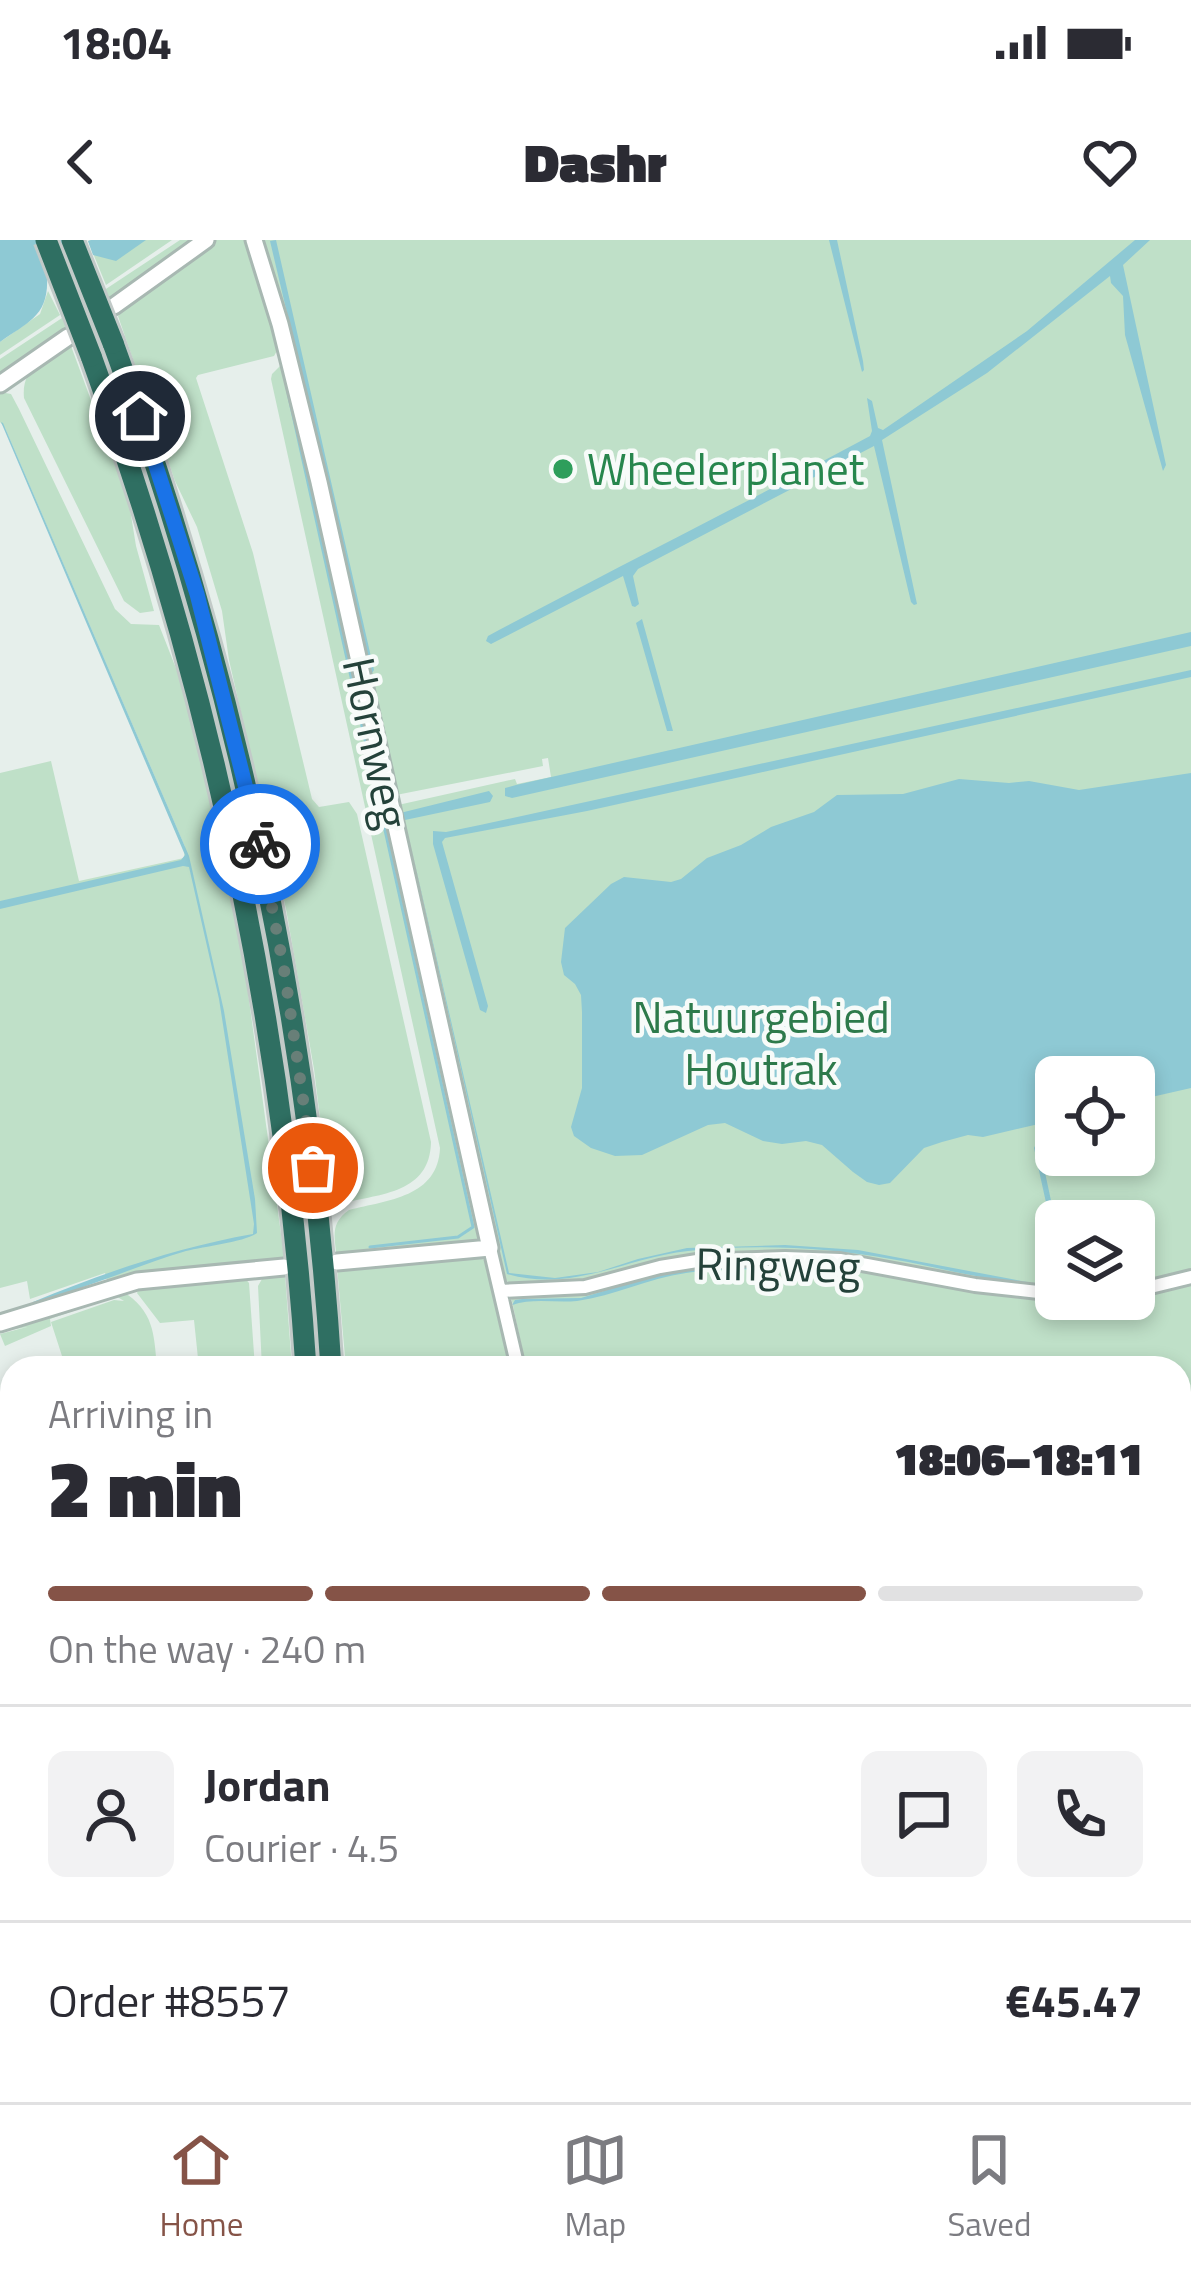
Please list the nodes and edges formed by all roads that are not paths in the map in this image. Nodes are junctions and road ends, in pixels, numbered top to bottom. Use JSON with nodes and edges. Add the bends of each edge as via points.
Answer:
{"nodes":[{"id":1,"x":46,"y":240,"type":"edge"},
{"id":2,"x":72,"y":240,"type":"edge"},
{"id":3,"x":206,"y":240,"type":"edge"},
{"id":4,"x":254,"y":240,"type":"edge"},
{"id":5,"x":114,"y":306,"type":"dead end"},
{"id":6,"x":68,"y":338,"type":"dead end"},
{"id":7,"x":0,"y":383,"type":"edge"},
{"id":8,"x":490,"y":1248,"type":"junction"},
{"id":9,"x":337,"y":1262,"type":"dead end"},
{"id":10,"x":284,"y":1267,"type":"dead end"},
{"id":11,"x":1191,"y":1277,"type":"edge"},
{"id":12,"x":1155,"y":1286,"type":"edge"},
{"id":13,"x":500,"y":1291,"type":"junction"},
{"id":14,"x":1035,"y":1292,"type":"edge"},
{"id":15,"x":0,"y":1323,"type":"edge"},
{"id":16,"x":305,"y":1356,"type":"edge"},
{"id":17,"x":331,"y":1356,"type":"edge"},
{"id":18,"x":515,"y":1356,"type":"edge"}],
"edges":[{"from":1,"to":16,"type":"highway","bridge":true,"via":[[121,439],[201,706],[273,1063]]},
{"from":2,"to":17,"type":"highway","bridge":true,"via":[[197,594],[270,888],[302,1081]]},
{"from":3,"to":5,"type":"street"},
{"from":4,"to":8,"type":"street","name":"Hornweg","via":[[319,482]]},
{"from":6,"to":7,"type":"street"},
{"from":8,"to":9,"type":"street"},
{"from":8,"to":13,"type":"street"},
{"from":10,"to":15,"type":"street","via":[[137,1281]]},
{"from":11,"to":12,"type":"street"},
{"from":13,"to":14,"type":"street","name":"Ringweg","via":[[584,1287],[698,1261],[785,1258]]},
{"from":13,"to":18,"type":"street"}]}
